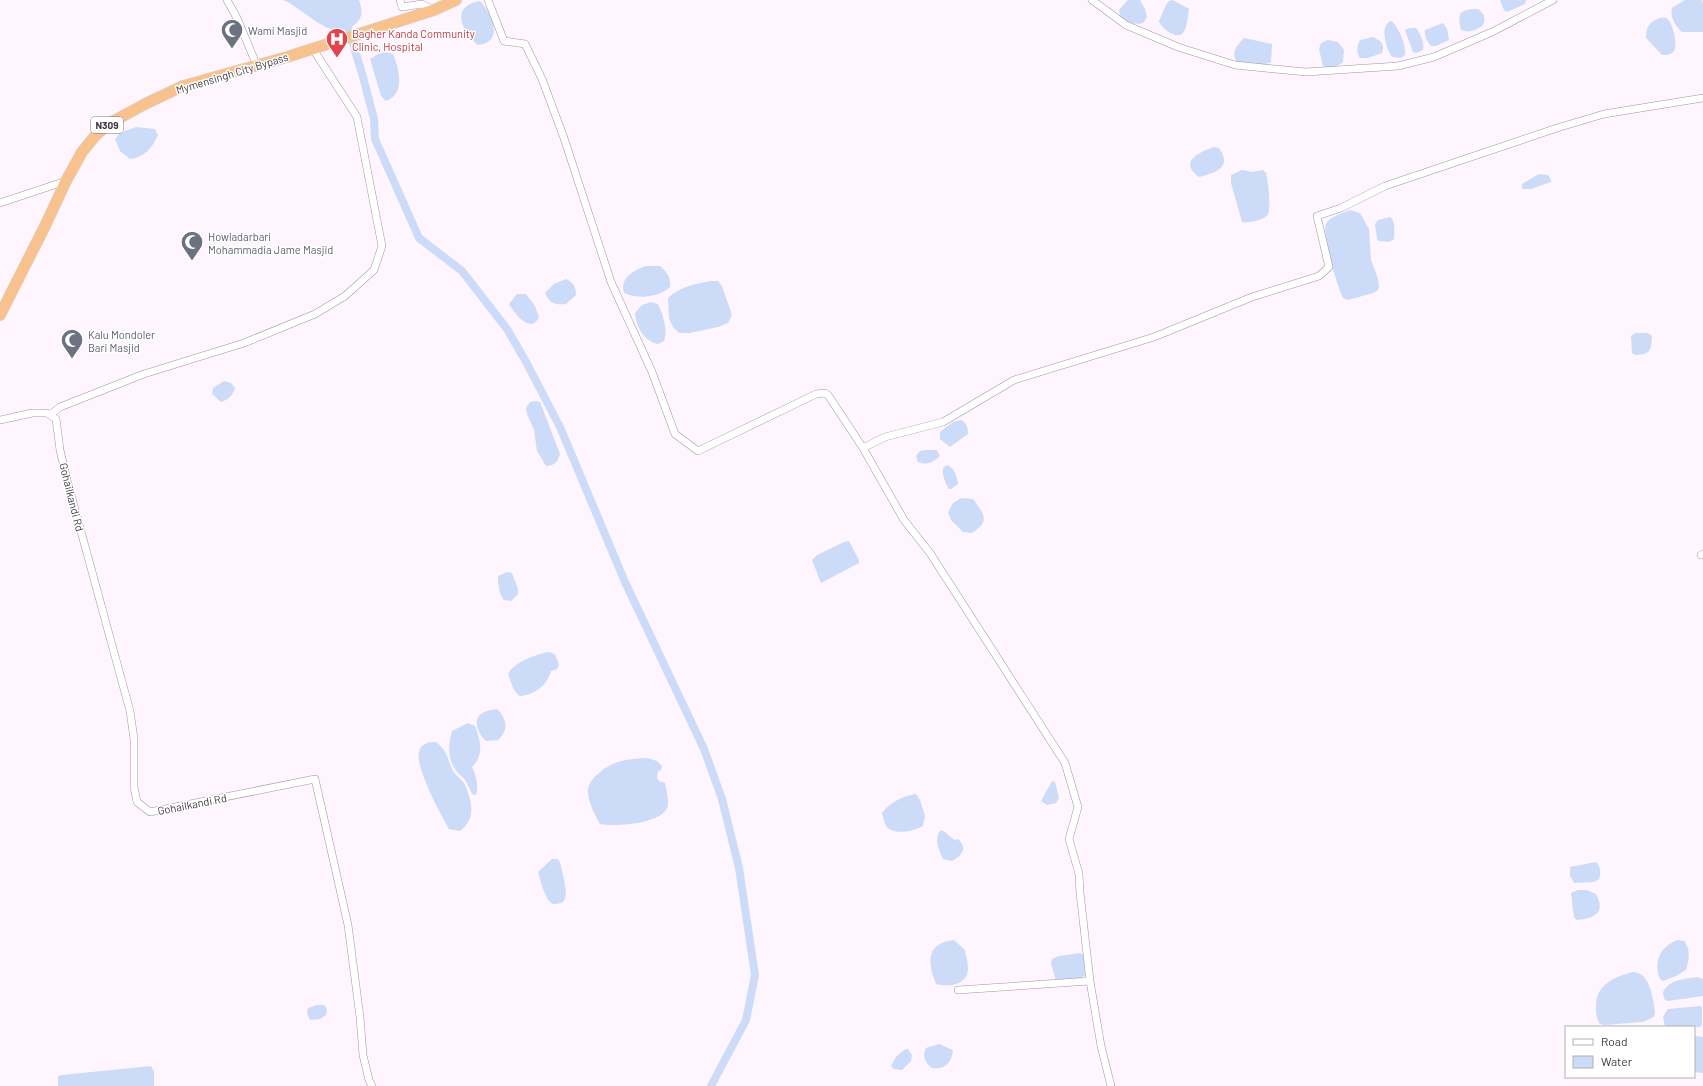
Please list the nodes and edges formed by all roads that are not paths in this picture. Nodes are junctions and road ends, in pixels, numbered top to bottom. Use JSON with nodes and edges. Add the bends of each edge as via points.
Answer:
{"nodes":[{"id":1,"x":227,"y":0,"type":"edge"},
{"id":2,"x":400,"y":0,"type":"edge"},
{"id":3,"x":456,"y":0,"type":"edge"},
{"id":4,"x":488,"y":0,"type":"edge"},
{"id":5,"x":1092,"y":0,"type":"edge"},
{"id":6,"x":1553,"y":0,"type":"edge"},
{"id":7,"x":434,"y":10,"type":"junction"},
{"id":8,"x":313,"y":49,"type":"junction"},
{"id":9,"x":257,"y":66,"type":"junction"},
{"id":10,"x":1703,"y":98,"type":"edge"},
{"id":11,"x":66,"y":181,"type":"junction"},
{"id":12,"x":0,"y":203,"type":"edge"},
{"id":13,"x":0,"y":315,"type":"edge"},
{"id":14,"x":50,"y":415,"type":"junction"},
{"id":15,"x":0,"y":420,"type":"edge"},
{"id":16,"x":863,"y":448,"type":"junction"},
{"id":17,"x":1090,"y":981,"type":"junction"},
{"id":18,"x":958,"y":990,"type":"dead end"},
{"id":19,"x":372,"y":1086,"type":"edge"},
{"id":20,"x":1111,"y":1086,"type":"edge"}],
"edges":[{"from":1,"to":9,"type":"street"},
{"from":2,"to":7,"type":"street","via":[[402,7],[422,4]]},
{"from":3,"to":7,"type":"highway","name":"Mymensingh City Bypass"},
{"from":4,"to":16,"type":"street","via":[[504,41],[525,44],[542,79],[611,282],[652,372],[675,434],[698,451],[816,394],[825,393]]},
{"from":5,"to":6,"type":"street","via":[[1126,25],[1178,47],[1235,64],[1306,72],[1398,66],[1434,57],[1492,32]]},
{"from":7,"to":8,"type":"highway","name":"Mymensingh City Bypass"},
{"from":8,"to":9,"type":"highway","name":"Mymensingh City Bypass","number":"N309"},
{"from":8,"to":14,"type":"street","via":[[357,117],[382,246],[374,270],[345,296],[315,314],[244,343],[144,374],[60,407]]},
{"from":9,"to":11,"type":"highway","name":"Mymensingh City Bypass","number":"N309","via":[[183,86],[108,124],[82,152]]},
{"from":10,"to":16,"type":"street","via":[[1604,114],[1385,186],[1341,208],[1317,216],[1329,267],[1319,276],[1252,297],[1154,337],[1014,380],[943,422],[885,437]]},
{"from":11,"to":12,"type":"street"},
{"from":11,"to":13,"type":"highway","name":"Mymensingh City Bypass","number":"N309"},
{"from":14,"to":15,"type":"street","via":[[47,412],[32,413]]},
{"from":14,"to":19,"type":"street","name":"Gohailkandi Rd","via":[[56,418],[60,450],[130,711],[137,802],[150,812],[314,779],[348,925],[363,1055]]},
{"from":16,"to":17,"type":"street","via":[[904,520],[930,553],[1065,763],[1078,807],[1069,839],[1079,874]]},
{"from":17,"to":18,"type":"street"},
{"from":17,"to":20,"type":"street"}]}
